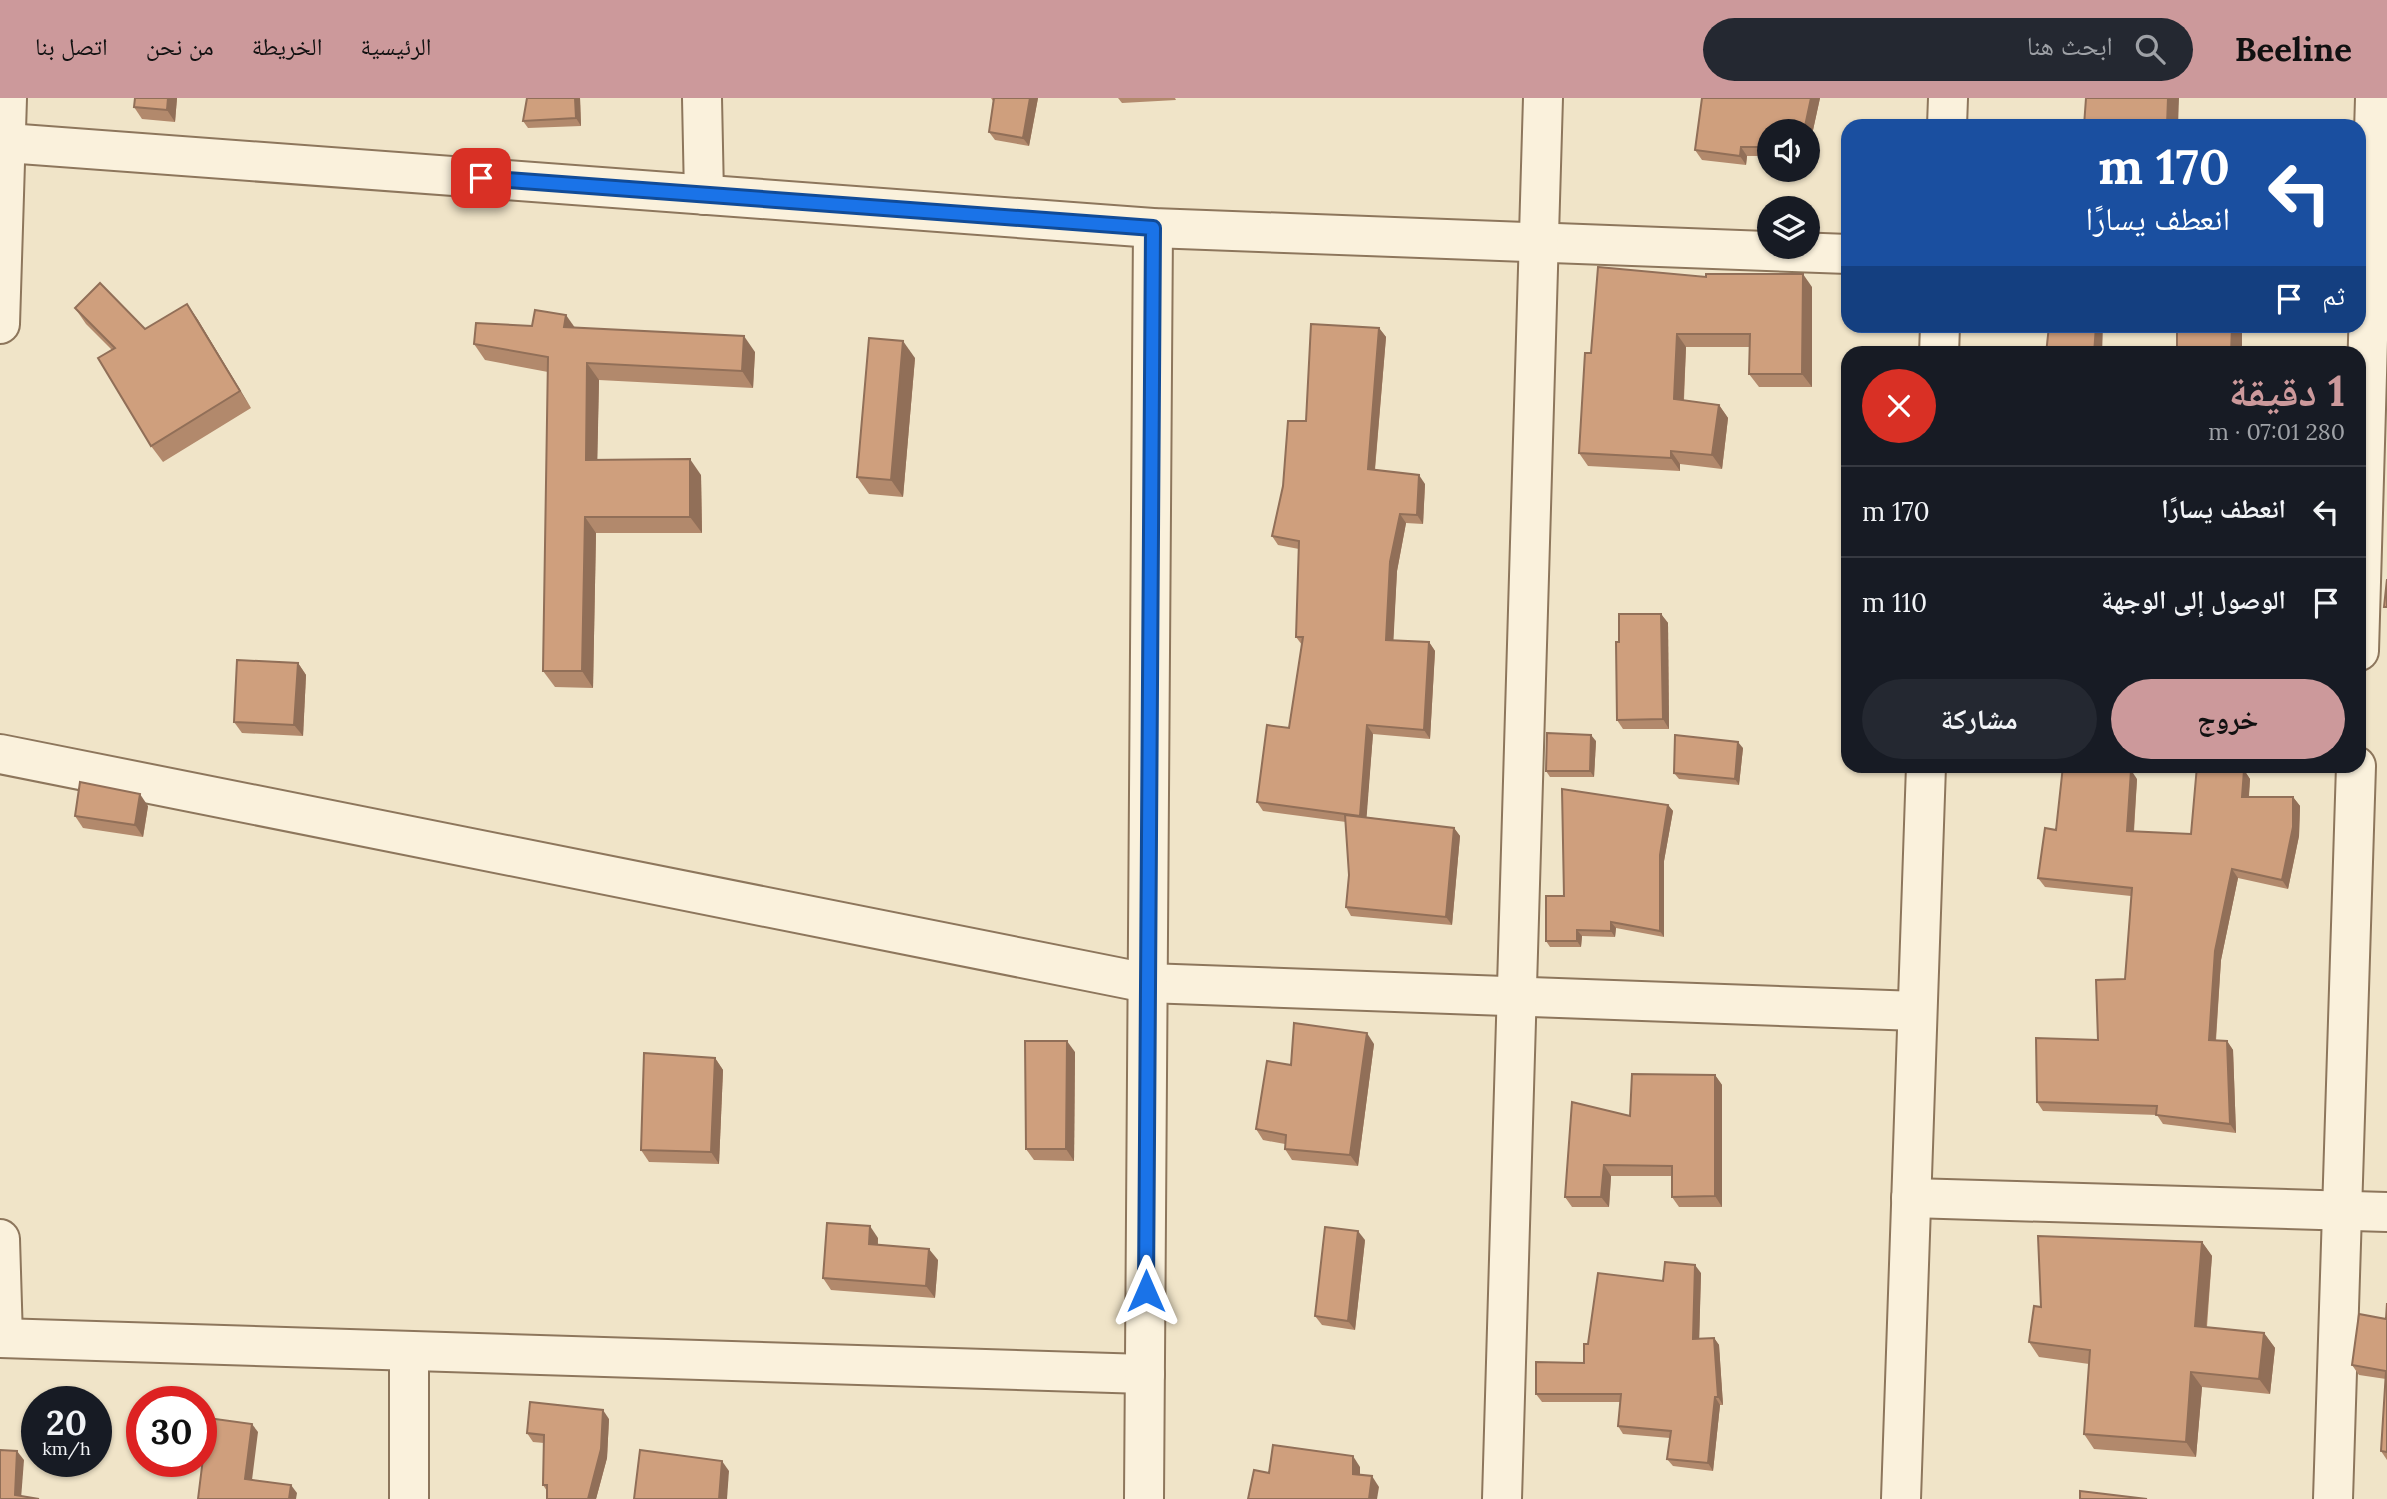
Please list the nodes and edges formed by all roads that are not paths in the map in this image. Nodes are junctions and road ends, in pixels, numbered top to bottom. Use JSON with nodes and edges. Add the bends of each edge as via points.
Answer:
{"nodes":[{"id":1,"x":7,"y":98,"type":"edge"},
{"id":2,"x":702,"y":98,"type":"edge"},
{"id":3,"x":1543,"y":98,"type":"edge"},
{"id":4,"x":1948,"y":98,"type":"edge"},
{"id":5,"x":2375,"y":98,"type":"edge"},
{"id":6,"x":1947,"y":119,"type":"edge"},
{"id":7,"x":7,"y":143,"type":"junction"},
{"id":8,"x":704,"y":195,"type":"junction"},
{"id":9,"x":1153,"y":228,"type":"junction"},
{"id":10,"x":1539,"y":243,"type":"junction"},
{"id":11,"x":1841,"y":254,"type":"edge"},
{"id":12,"x":0,"y":324,"type":"edge"},
{"id":13,"x":2370,"y":463,"type":"edge"},
{"id":14,"x":2366,"y":531,"type":"edge"},
{"id":15,"x":0,"y":754,"type":"edge"},
{"id":16,"x":1926,"y":773,"type":"edge"},
{"id":17,"x":2356,"y":773,"type":"edge"},
{"id":18,"x":1147,"y":983,"type":"junction"},
{"id":19,"x":1517,"y":996,"type":"junction"},
{"id":20,"x":1917,"y":1011,"type":"junction"},
{"id":21,"x":1911,"y":1198,"type":"junction"},
{"id":22,"x":2342,"y":1211,"type":"junction"},
{"id":23,"x":2387,"y":1212,"type":"edge"},
{"id":24,"x":0,"y":1239,"type":"edge"},
{"id":25,"x":2,"y":1338,"type":"edge"},
{"id":26,"x":409,"y":1351,"type":"junction"},
{"id":27,"x":1145,"y":1374,"type":"junction"},
{"id":28,"x":409,"y":1499,"type":"edge"},
{"id":29,"x":1144,"y":1499,"type":"edge"},
{"id":30,"x":1502,"y":1499,"type":"edge"},
{"id":31,"x":1901,"y":1499,"type":"edge"},
{"id":32,"x":2333,"y":1499,"type":"edge"}],
"edges":[{"from":1,"to":7,"type":"street"},
{"from":2,"to":8,"type":"street"},
{"from":3,"to":10,"type":"street"},
{"from":4,"to":6,"type":"street"},
{"from":5,"to":13,"type":"street"},
{"from":7,"to":8,"type":"street"},
{"from":7,"to":12,"type":"street"},
{"from":8,"to":9,"type":"street"},
{"from":9,"to":10,"type":"street"},
{"from":9,"to":18,"type":"street"},
{"from":10,"to":11,"type":"street"},
{"from":10,"to":19,"type":"street"},
{"from":13,"to":14,"type":"street"},
{"from":15,"to":18,"type":"street"},
{"from":16,"to":20,"type":"street"},
{"from":17,"to":22,"type":"street"},
{"from":18,"to":19,"type":"street"},
{"from":18,"to":27,"type":"street"},
{"from":19,"to":20,"type":"street"},
{"from":19,"to":30,"type":"street"},
{"from":20,"to":21,"type":"street"},
{"from":21,"to":22,"type":"street"},
{"from":21,"to":31,"type":"street"},
{"from":22,"to":23,"type":"street"},
{"from":22,"to":32,"type":"street"},
{"from":24,"to":25,"type":"street"},
{"from":25,"to":26,"type":"street"},
{"from":26,"to":27,"type":"street"},
{"from":26,"to":28,"type":"street"},
{"from":27,"to":29,"type":"street"}]}
